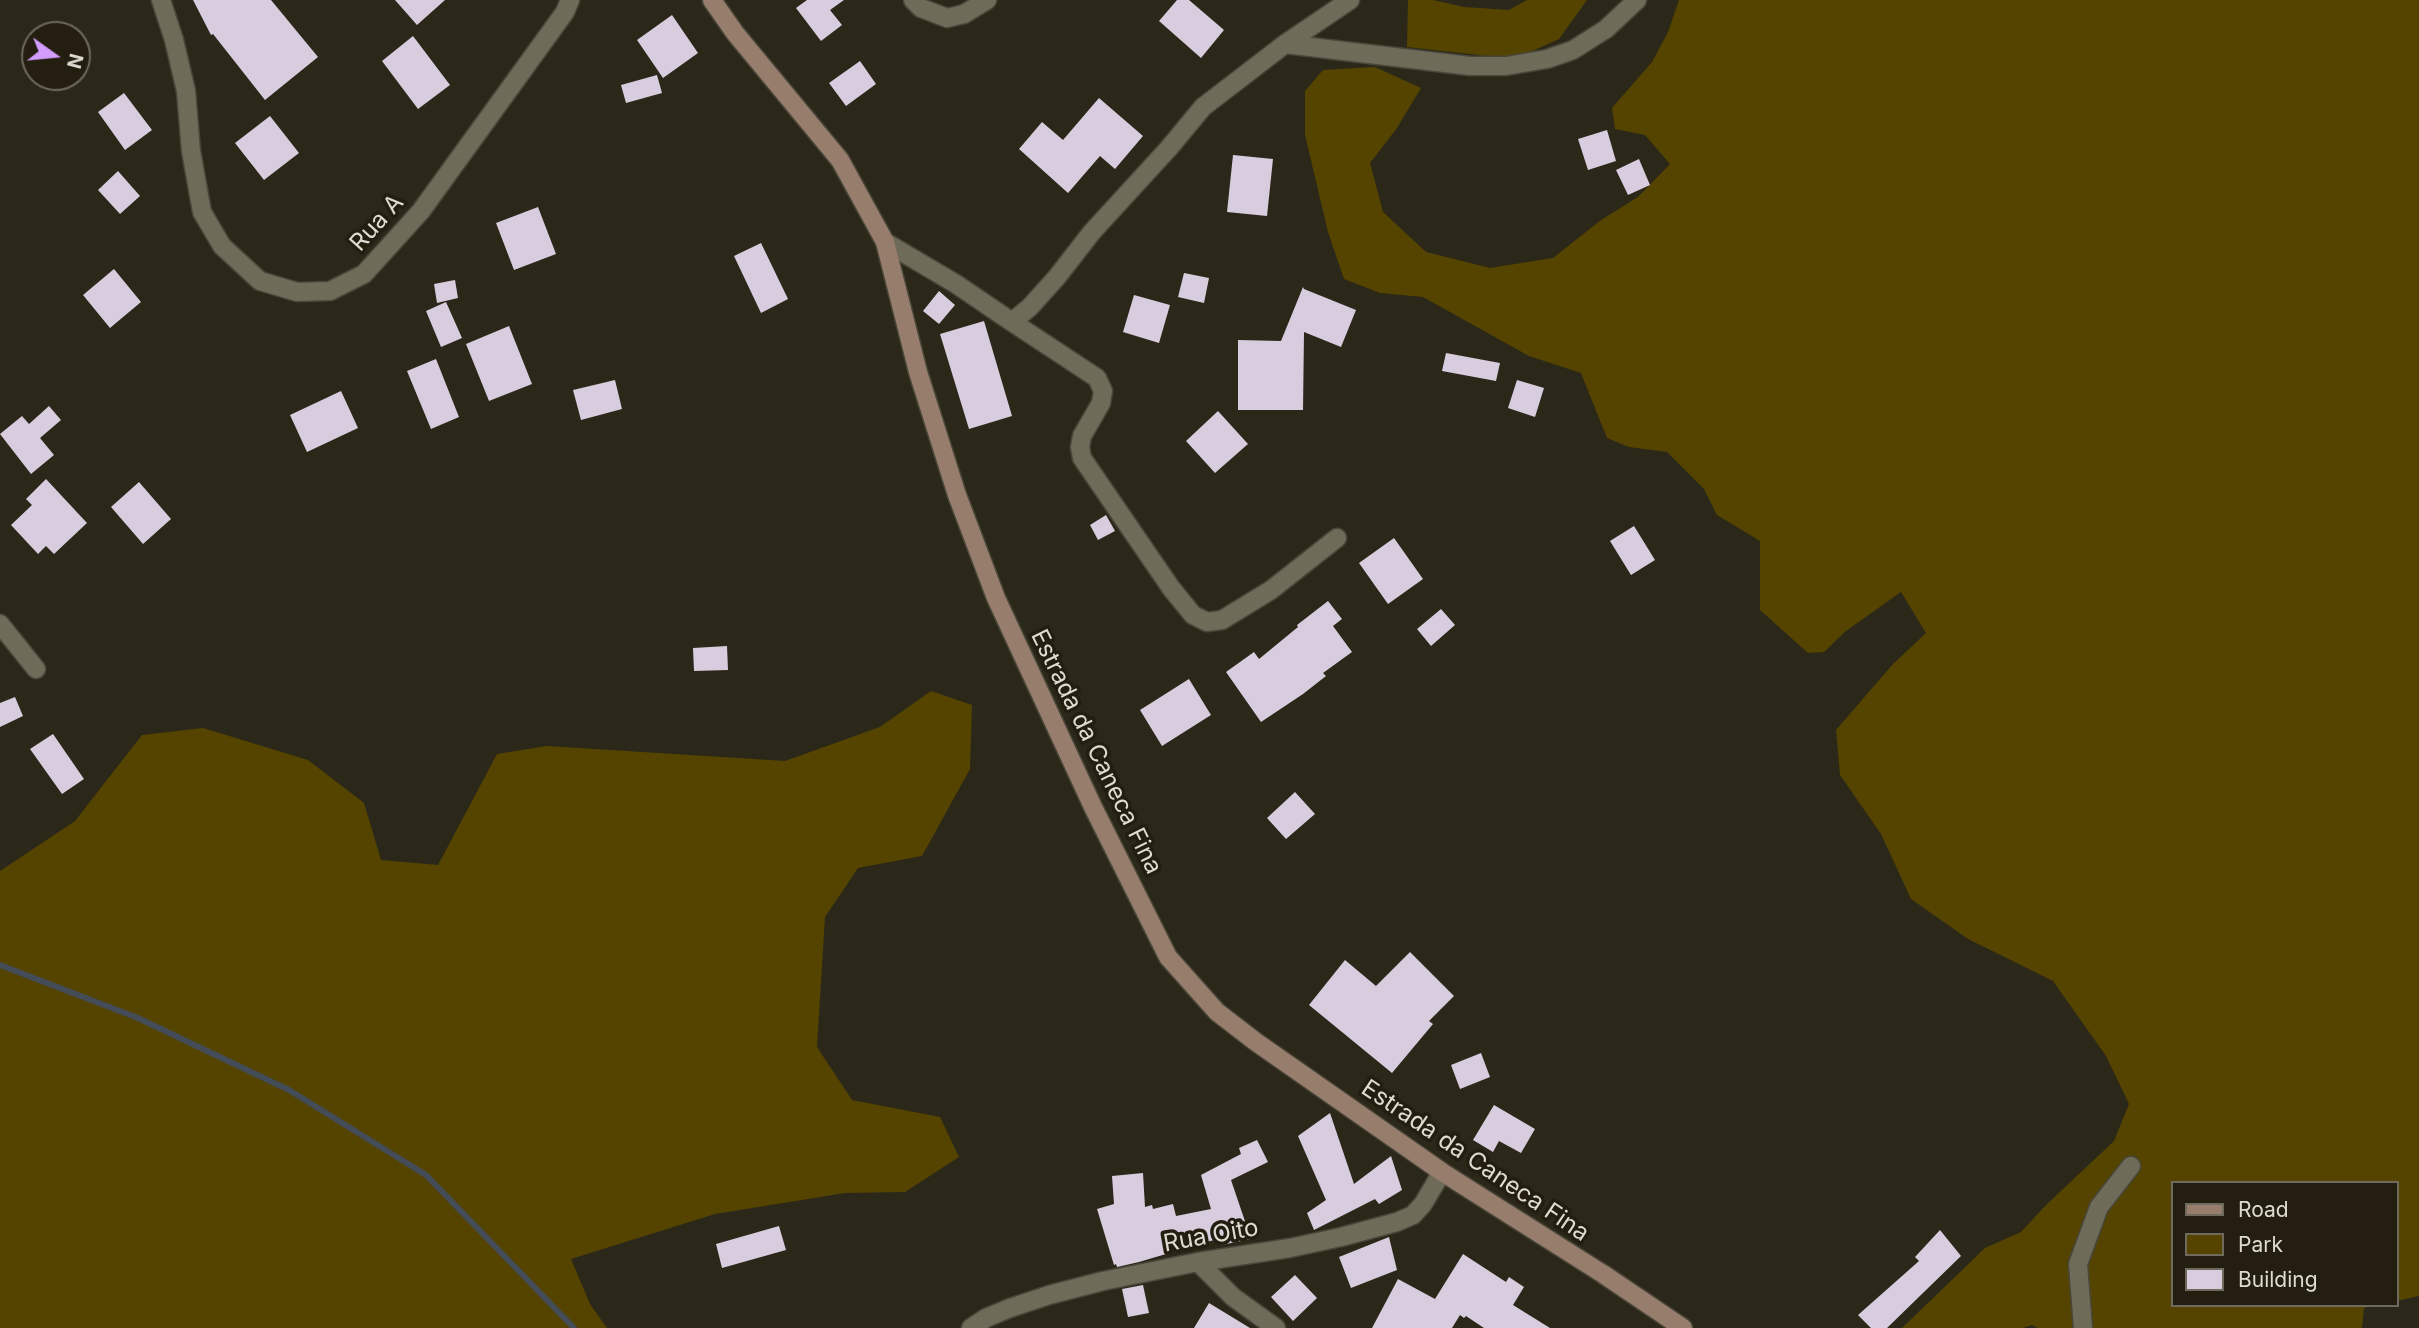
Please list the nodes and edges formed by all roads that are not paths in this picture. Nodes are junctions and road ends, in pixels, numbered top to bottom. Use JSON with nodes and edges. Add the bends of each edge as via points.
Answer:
{"nodes":[{"id":1,"x":161,"y":0,"type":"edge"},
{"id":2,"x":570,"y":0,"type":"edge"},
{"id":3,"x":712,"y":0,"type":"edge"},
{"id":4,"x":913,"y":0,"type":"edge"},
{"id":5,"x":987,"y":0,"type":"edge"},
{"id":6,"x":1350,"y":0,"type":"edge"},
{"id":7,"x":1637,"y":0,"type":"edge"},
{"id":8,"x":1284,"y":44,"type":"junction"},
{"id":9,"x":885,"y":242,"type":"junction"},
{"id":10,"x":1012,"y":322,"type":"junction"},
{"id":11,"x":1337,"y":538,"type":"dead end"},
{"id":12,"x":0,"y":624,"type":"edge"},
{"id":13,"x":36,"y":669,"type":"dead end"},
{"id":14,"x":2131,"y":1166,"type":"dead end"},
{"id":15,"x":1442,"y":1172,"type":"junction"},
{"id":16,"x":1198,"y":1262,"type":"junction"},
{"id":17,"x":971,"y":1328,"type":"edge"},
{"id":18,"x":1276,"y":1328,"type":"edge"},
{"id":19,"x":1683,"y":1328,"type":"edge"},
{"id":20,"x":2083,"y":1328,"type":"edge"}],
"edges":[{"from":1,"to":2,"type":"street","name":"Rua A","via":[[186,91],[202,212],[222,246],[260,281],[297,292],[330,291],[364,274],[421,211]]},
{"from":3,"to":9,"type":"street","name":"Estrada da Caneca Fina","via":[[840,160]]},
{"from":4,"to":5,"type":"street","via":[[947,18]]},
{"from":6,"to":8,"type":"street"},
{"from":7,"to":8,"type":"street","via":[[1606,29],[1573,50],[1506,66],[1470,66]]},
{"from":8,"to":10,"type":"street","via":[[1203,107],[1031,307]]},
{"from":9,"to":10,"type":"street"},
{"from":9,"to":15,"type":"street","name":"Estrada da Caneca Fina","via":[[918,372],[996,598],[1168,957],[1217,1012]]},
{"from":10,"to":11,"type":"street","via":[[1097,377],[1103,391],[1101,403],[1082,436],[1082,458],[1194,615],[1207,622],[1222,620],[1271,590]]},
{"from":12,"to":13,"type":"street"},
{"from":14,"to":20,"type":"street","via":[[2099,1207],[2078,1264]]},
{"from":15,"to":16,"type":"street","name":"Rua Oito","via":[[1423,1204],[1397,1222],[1290,1248]]},
{"from":15,"to":19,"type":"street","name":"Estrada da Caneca Fina"},
{"from":16,"to":17,"type":"street","name":"Rua Oito","via":[[1049,1295]]},
{"from":16,"to":18,"type":"street","via":[[1233,1297]]}]}
